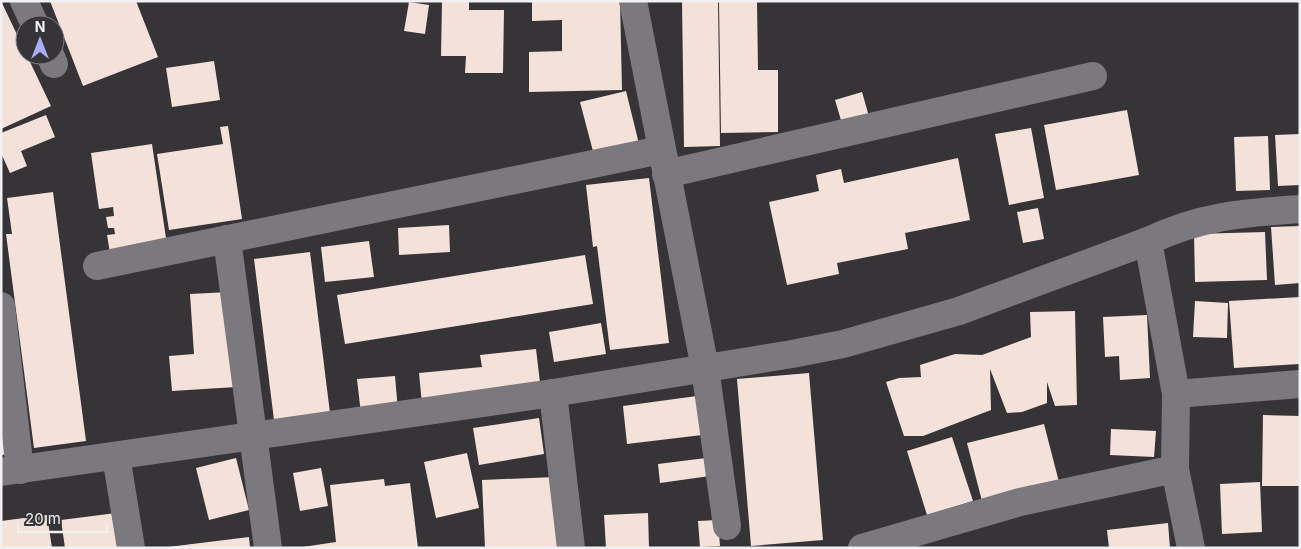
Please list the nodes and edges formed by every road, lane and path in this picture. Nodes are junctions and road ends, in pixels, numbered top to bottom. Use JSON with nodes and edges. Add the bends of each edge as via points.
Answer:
{"nodes":[{"id":1,"x":24,"y":1,"type":"edge"},
{"id":2,"x":633,"y":1,"type":"edge"},
{"id":3,"x":30,"y":15,"type":"edge"},
{"id":4,"x":1093,"y":76,"type":"dead end"},
{"id":5,"x":664,"y":162,"type":"junction"},
{"id":6,"x":1300,"y":209,"type":"edge"},
{"id":7,"x":227,"y":239,"type":"junction"},
{"id":8,"x":1148,"y":241,"type":"junction"},
{"id":9,"x":97,"y":266,"type":"dead end"},
{"id":10,"x":1,"y":306,"type":"edge"},
{"id":11,"x":705,"y":368,"type":"junction"},
{"id":12,"x":1300,"y":384,"type":"edge"},
{"id":13,"x":553,"y":393,"type":"junction"},
{"id":14,"x":1176,"y":394,"type":"junction"},
{"id":15,"x":253,"y":436,"type":"junction"},
{"id":16,"x":116,"y":456,"type":"junction"},
{"id":17,"x":1175,"y":469,"type":"junction"},
{"id":18,"x":11,"y":471,"type":"edge"},
{"id":19,"x":727,"y":526,"type":"dead end"},
{"id":20,"x":132,"y":548,"type":"edge"},
{"id":21,"x":268,"y":548,"type":"edge"},
{"id":22,"x":570,"y":548,"type":"edge"},
{"id":23,"x":862,"y":548,"type":"edge"},
{"id":24,"x":1191,"y":548,"type":"edge"}],
"edges":[{"from":1,"to":3,"type":"street"},
{"from":2,"to":5,"type":"street"},
{"from":4,"to":5,"type":"street"},
{"from":5,"to":7,"type":"street"},
{"from":5,"to":11,"type":"street"},
{"from":6,"to":8,"type":"street","via":[[1231,214],[1177,227]]},
{"from":7,"to":9,"type":"street"},
{"from":7,"to":15,"type":"street"},
{"from":8,"to":11,"type":"street","via":[[959,310],[852,342]]},
{"from":8,"to":14,"type":"street"},
{"from":10,"to":18,"type":"street"},
{"from":11,"to":13,"type":"street"},
{"from":11,"to":19,"type":"street"},
{"from":12,"to":14,"type":"street"},
{"from":13,"to":15,"type":"street"},
{"from":13,"to":22,"type":"street"},
{"from":14,"to":17,"type":"street"},
{"from":15,"to":16,"type":"street"},
{"from":15,"to":21,"type":"street"},
{"from":16,"to":18,"type":"street"},
{"from":16,"to":20,"type":"street"},
{"from":17,"to":23,"type":"street","via":[[1020,502]]},
{"from":17,"to":24,"type":"street"}]}
